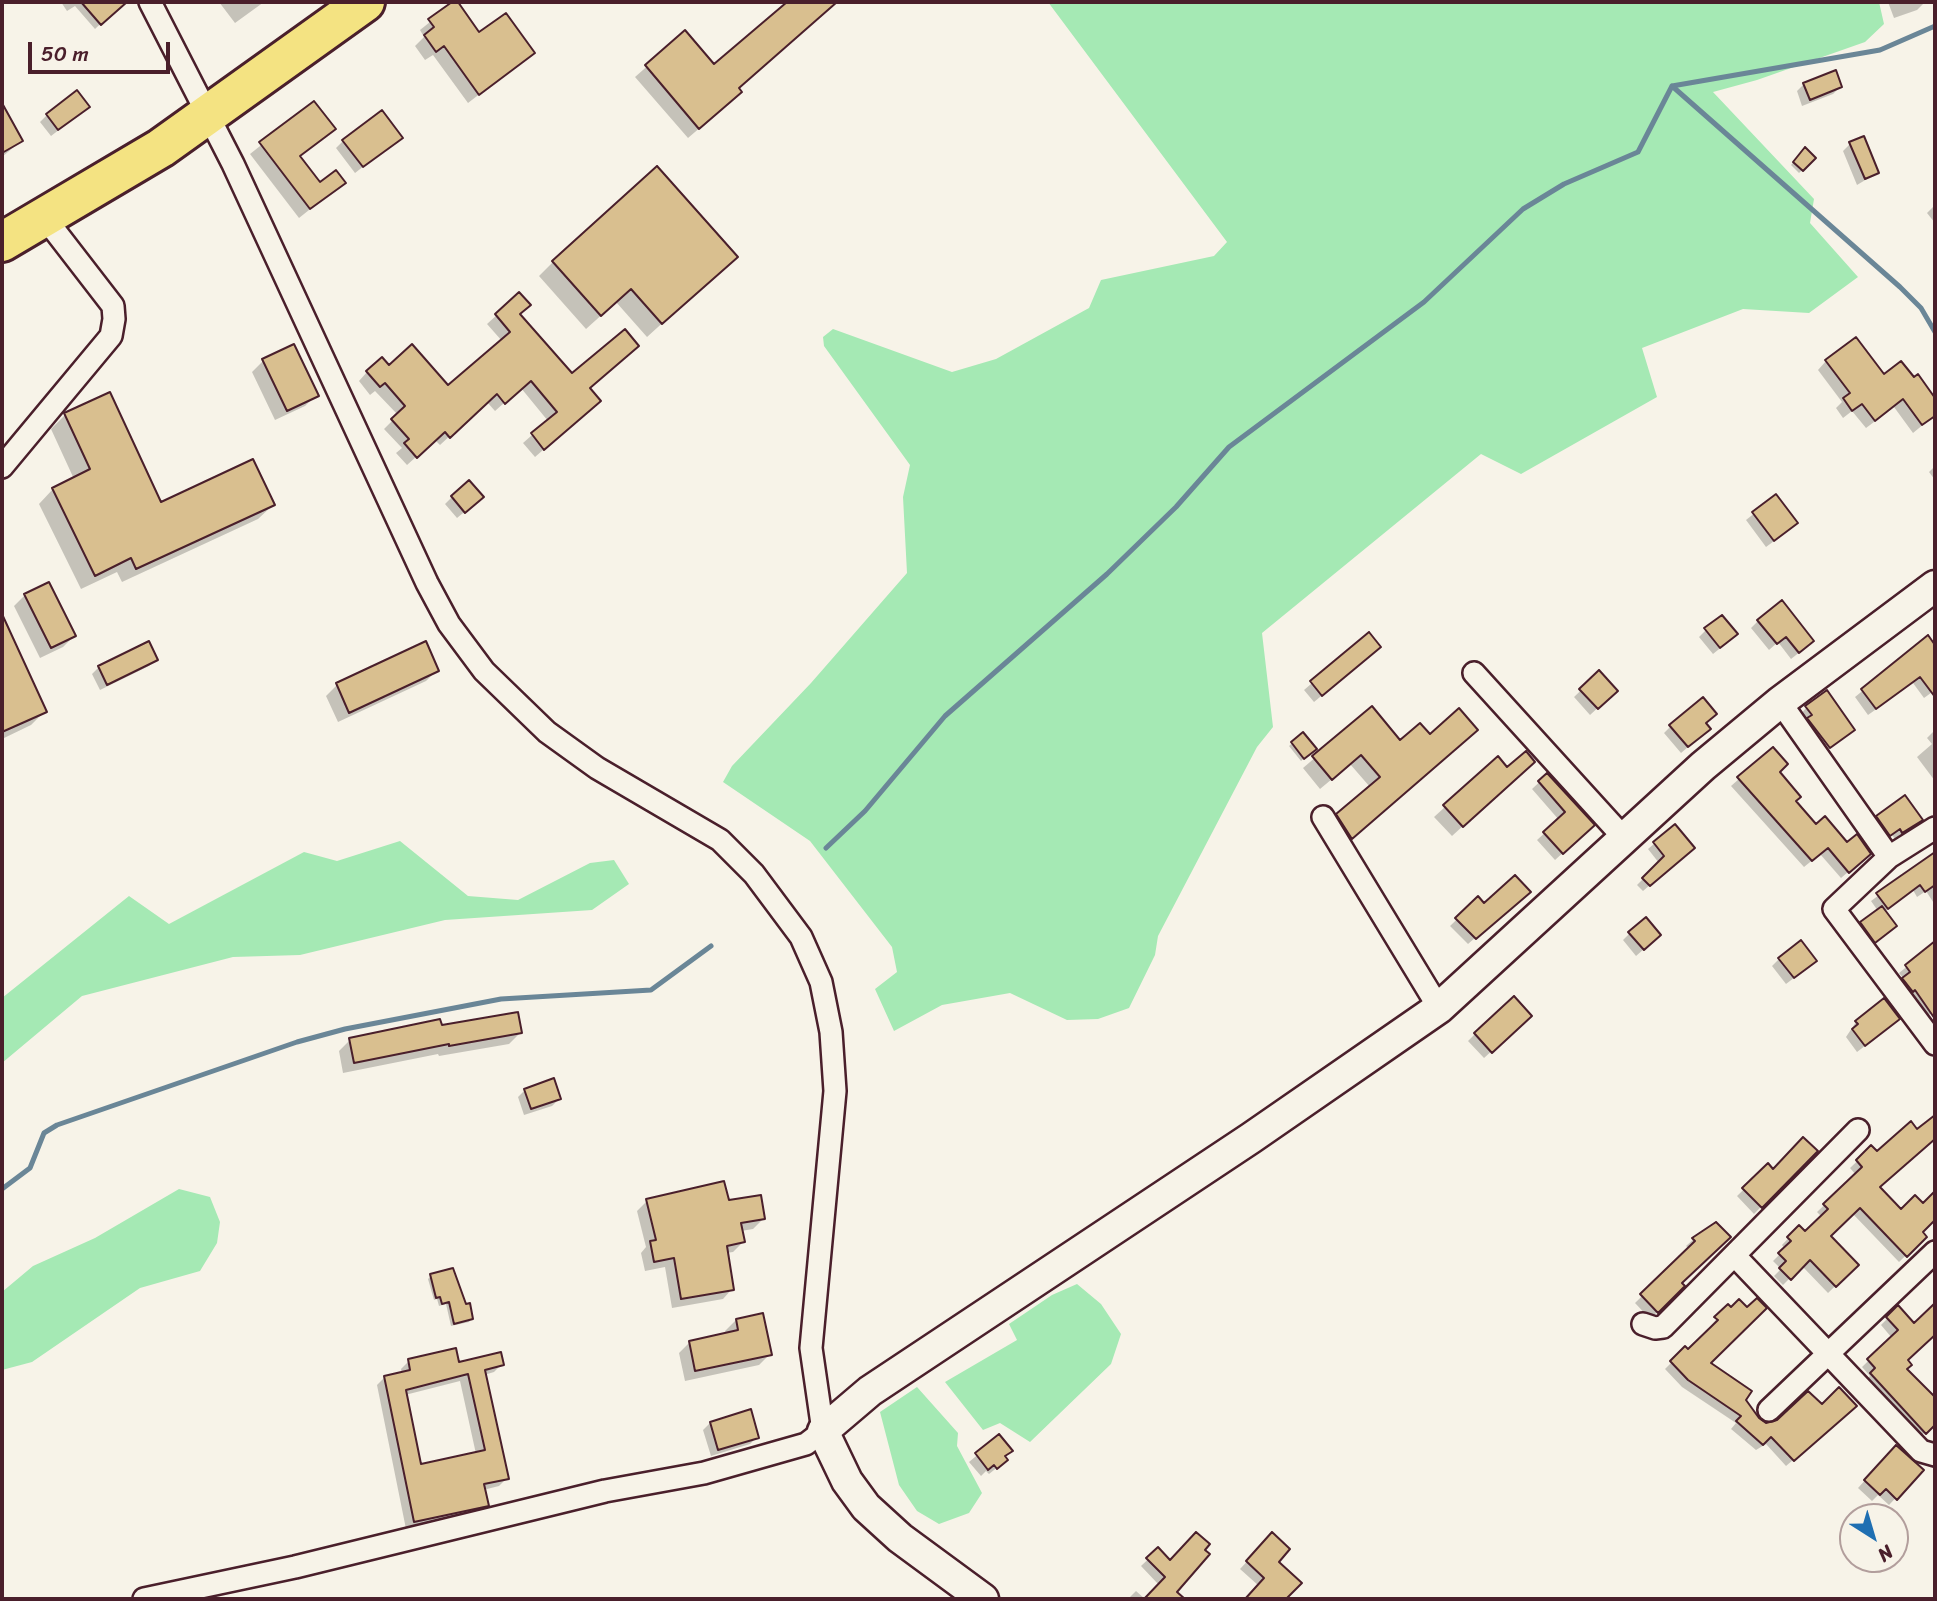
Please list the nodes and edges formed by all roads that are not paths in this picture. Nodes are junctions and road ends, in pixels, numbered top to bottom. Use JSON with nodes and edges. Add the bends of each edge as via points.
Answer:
{"nodes":[{"id":1,"x":150,"y":2,"type":"edge"},
{"id":2,"x":365,"y":2,"type":"edge"},
{"id":3,"x":208,"y":116,"type":"junction"},
{"id":4,"x":46,"y":218,"type":"junction"},
{"id":5,"x":2,"y":242,"type":"edge"},
{"id":6,"x":2,"y":467,"type":"edge"},
{"id":7,"x":1935,"y":586,"type":"edge"},
{"id":8,"x":1474,"y":673,"type":"dead end"},
{"id":9,"x":1780,"y":702,"type":"junction"},
{"id":10,"x":1323,"y":817,"type":"dead end"},
{"id":11,"x":1935,"y":828,"type":"edge"},
{"id":12,"x":1624,"y":838,"type":"junction"},
{"id":13,"x":1889,"y":857,"type":"junction"},
{"id":14,"x":1439,"y":1008,"type":"junction"},
{"id":15,"x":1935,"y":1044,"type":"edge"},
{"id":16,"x":1858,"y":1130,"type":"dead end"},
{"id":17,"x":1935,"y":1252,"type":"edge"},
{"id":18,"x":1735,"y":1256,"type":"junction"},
{"id":19,"x":1643,"y":1324,"type":"dead end"},
{"id":20,"x":1831,"y":1353,"type":"junction"},
{"id":21,"x":1769,"y":1410,"type":"dead end"},
{"id":22,"x":823,"y":1431,"type":"junction"},
{"id":23,"x":1935,"y":1455,"type":"edge"},
{"id":24,"x":145,"y":1599,"type":"edge"},
{"id":25,"x":983,"y":1599,"type":"edge"}],
"edges":[{"from":1,"to":3,"type":"street"},
{"from":2,"to":3,"type":"highway"},
{"from":3,"to":4,"type":"highway"},
{"from":3,"to":22,"type":"street","via":[[449,624],[484,671],[547,732],[597,768],[720,840],[754,874],[801,937],[821,982],[831,1032],[835,1091],[811,1348]]},
{"from":4,"to":5,"type":"highway"},
{"from":4,"to":6,"type":"street","via":[[113,306],[111,336]]},
{"from":7,"to":9,"type":"street"},
{"from":8,"to":12,"type":"street"},
{"from":9,"to":12,"type":"street"},
{"from":9,"to":13,"type":"street"},
{"from":10,"to":14,"type":"street"},
{"from":11,"to":13,"type":"street"},
{"from":12,"to":14,"type":"street"},
{"from":13,"to":15,"type":"street","via":[[1834,909]]},
{"from":14,"to":22,"type":"street","via":[[870,1391]]},
{"from":16,"to":18,"type":"street"},
{"from":17,"to":20,"type":"street"},
{"from":18,"to":19,"type":"street","via":[[1663,1327]]},
{"from":18,"to":20,"type":"street"},
{"from":20,"to":21,"type":"street"},
{"from":20,"to":23,"type":"street","via":[[1921,1451]]},
{"from":22,"to":24,"type":"street","via":[[806,1444],[704,1473],[605,1491]]},
{"from":22,"to":25,"type":"street","via":[[847,1481],[866,1507]]}]}
